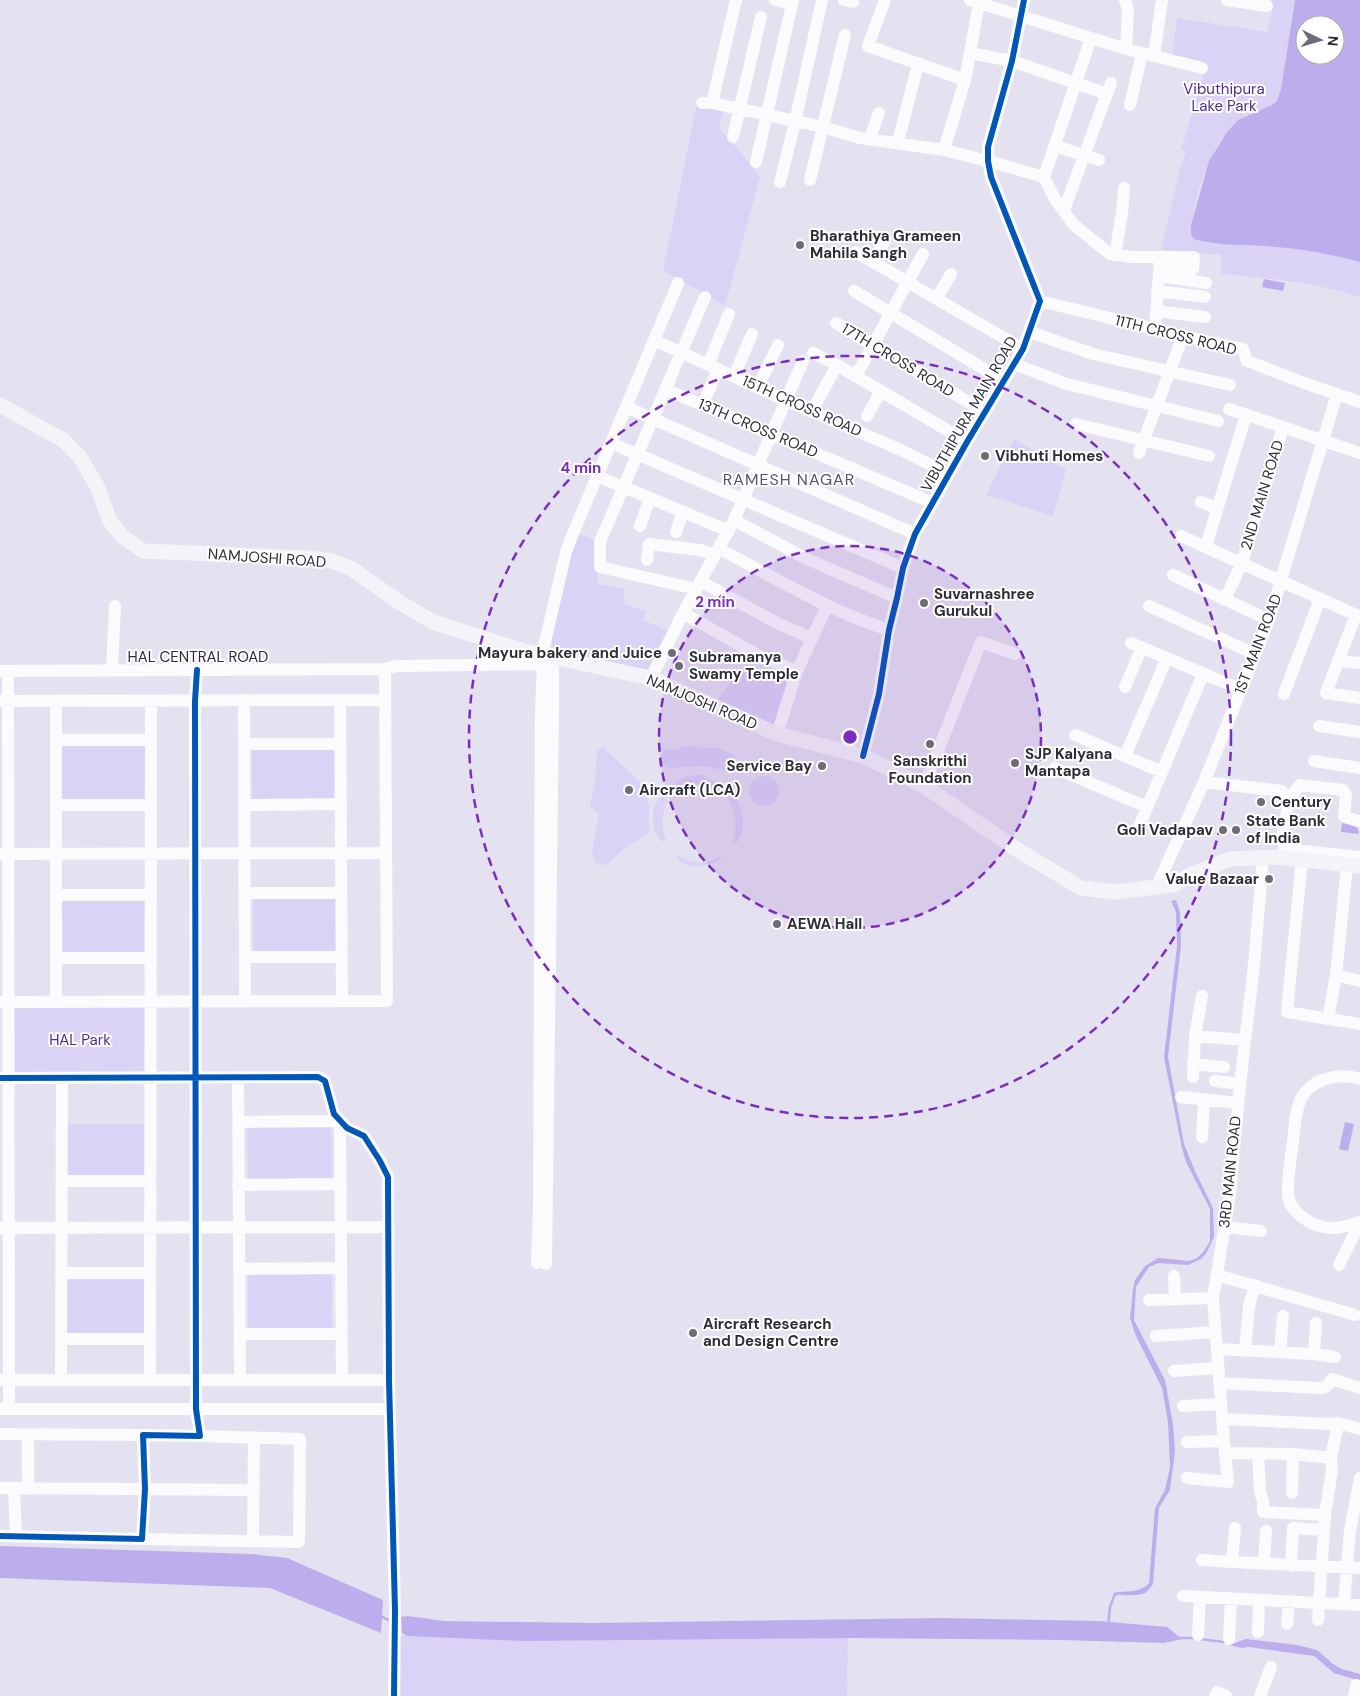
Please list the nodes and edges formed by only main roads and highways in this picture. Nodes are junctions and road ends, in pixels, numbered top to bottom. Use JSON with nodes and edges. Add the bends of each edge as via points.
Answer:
{"nodes":[{"id":1,"x":0,"y":405,"type":"edge"},
{"id":2,"x":1356,"y":863,"type":"edge"}],
"edges":[{"from":1,"to":2,"type":"main road","name":"NAMJOSHI ROAD","via":[[63,440],[80,457],[97,486],[110,521],[122,536],[143,551],[332,561],[352,569],[433,622],[545,658],[651,678],[777,734],[863,756],[924,786],[1081,888],[1115,892],[1173,885],[1230,859],[1285,853],[1302,859]]}]}
